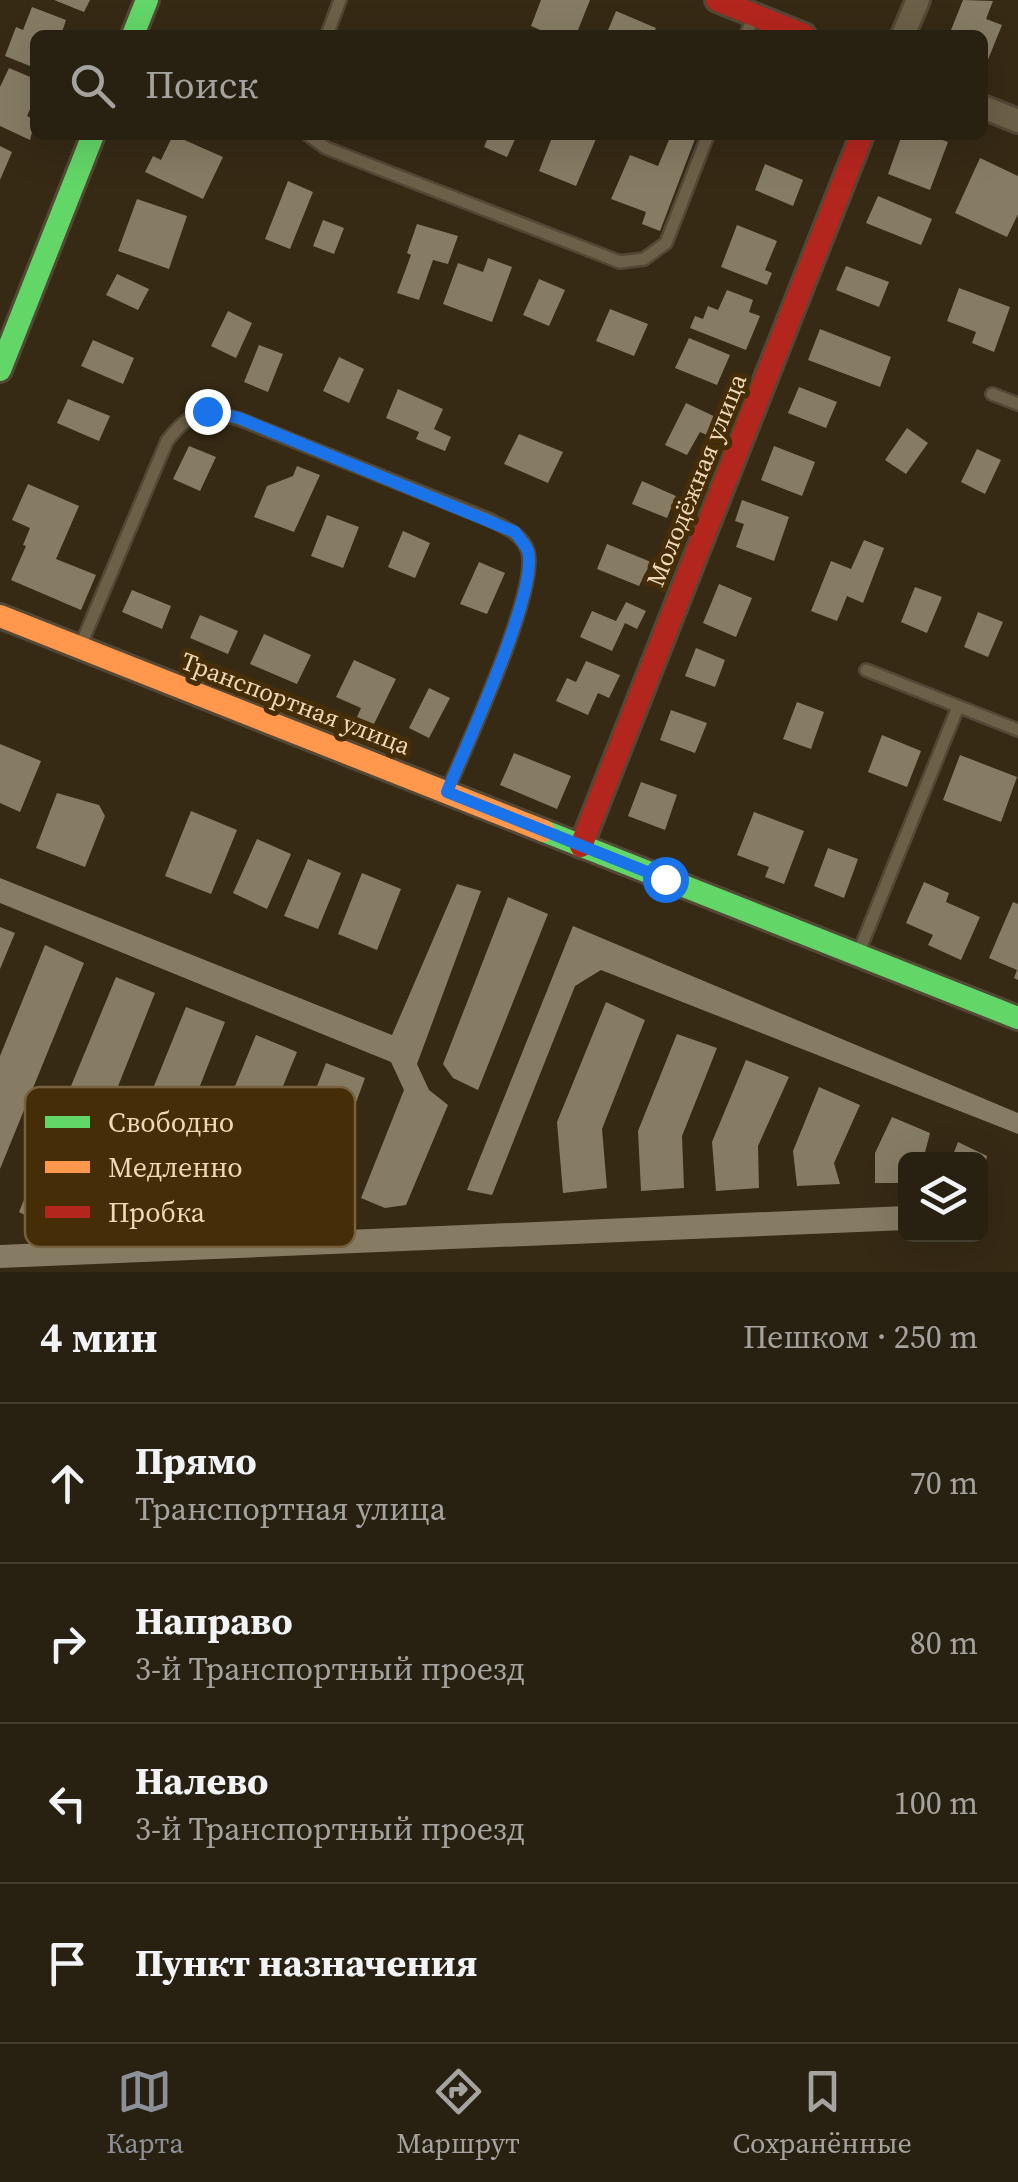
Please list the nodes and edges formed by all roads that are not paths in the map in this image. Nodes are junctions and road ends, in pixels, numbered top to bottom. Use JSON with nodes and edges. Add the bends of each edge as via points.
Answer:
{"nodes":[{"id":1,"x":147,"y":0,"type":"edge"},
{"id":2,"x":340,"y":0,"type":"edge"},
{"id":3,"x":717,"y":0,"type":"edge"},
{"id":4,"x":918,"y":0,"type":"edge"},
{"id":5,"x":750,"y":25,"type":"edge"},
{"id":6,"x":135,"y":30,"type":"edge"},
{"id":7,"x":329,"y":30,"type":"edge"},
{"id":8,"x":777,"y":30,"type":"edge"},
{"id":9,"x":905,"y":30,"type":"edge"},
{"id":10,"x":988,"y":109,"type":"edge"},
{"id":11,"x":1018,"y":121,"type":"edge"},
{"id":12,"x":92,"y":140,"type":"edge"},
{"id":13,"x":315,"y":140,"type":"edge"},
{"id":14,"x":706,"y":140,"type":"edge"},
{"id":15,"x":860,"y":140,"type":"edge"},
{"id":16,"x":0,"y":370,"type":"edge"},
{"id":17,"x":992,"y":394,"type":"dead end"},
{"id":18,"x":1018,"y":404,"type":"edge"},
{"id":19,"x":0,"y":616,"type":"edge"},
{"id":20,"x":80,"y":647,"type":"junction"},
{"id":21,"x":866,"y":670,"type":"dead end"},
{"id":22,"x":958,"y":706,"type":"junction"},
{"id":23,"x":1018,"y":730,"type":"edge"},
{"id":24,"x":447,"y":792,"type":"junction"},
{"id":25,"x":580,"y":846,"type":"junction"},
{"id":26,"x":858,"y":954,"type":"junction"},
{"id":27,"x":1018,"y":1018,"type":"edge"}],
"edges":[{"from":1,"to":6,"type":"street"},
{"from":2,"to":7,"type":"lane"},
{"from":3,"to":5,"type":"street"},
{"from":4,"to":9,"type":"street"},
{"from":5,"to":8,"type":"street"},
{"from":10,"to":11,"type":"street"},
{"from":12,"to":16,"type":"street"},
{"from":13,"to":14,"type":"lane","via":[[620,262],[644,258],[666,243]]},
{"from":15,"to":25,"type":"street","name":"Молодёжная улица"},
{"from":17,"to":18,"type":"lane"},
{"from":19,"to":20,"type":"street","name":"Транспортная улица"},
{"from":20,"to":24,"type":"street","name":"Транспортная улица"},
{"from":20,"to":24,"type":"lane","via":[[168,440],[184,420],[207,411],[239,418],[488,519],[515,532],[528,549],[520,611]]},
{"from":21,"to":22,"type":"lane"},
{"from":22,"to":23,"type":"lane"},
{"from":22,"to":26,"type":"lane"},
{"from":24,"to":25,"type":"street","name":"Транспортная улица"},
{"from":25,"to":26,"type":"street","name":"Транспортная улица"},
{"from":26,"to":27,"type":"street","name":"Транспортная улица"}]}
